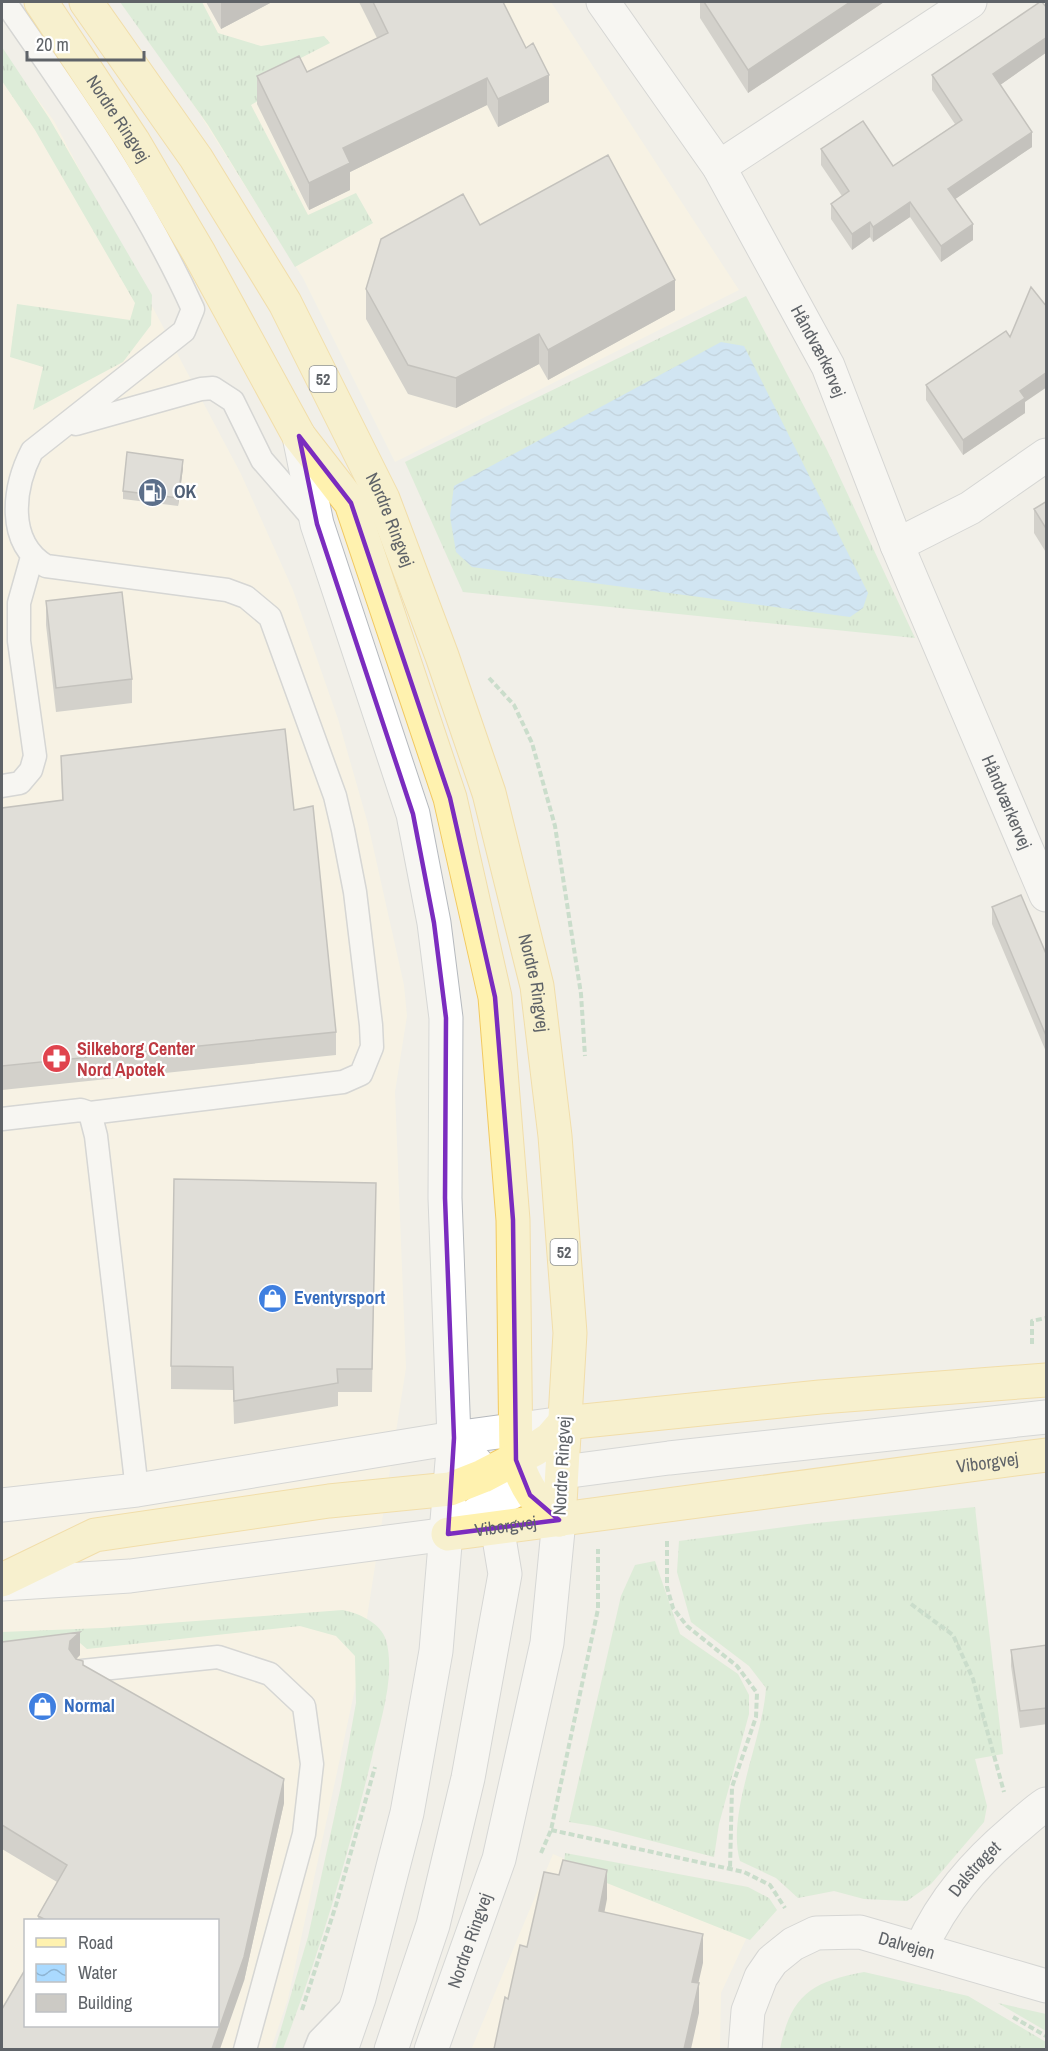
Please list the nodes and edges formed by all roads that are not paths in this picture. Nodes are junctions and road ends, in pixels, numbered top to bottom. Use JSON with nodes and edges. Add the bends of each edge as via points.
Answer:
{"nodes":[{"id":1,"x":5,"y":2,"type":"edge"},
{"id":2,"x":40,"y":2,"type":"edge"},
{"id":3,"x":86,"y":2,"type":"edge"},
{"id":4,"x":603,"y":2,"type":"edge"},
{"id":5,"x":970,"y":2,"type":"edge"},
{"id":6,"x":718,"y":167,"type":"junction"},
{"id":7,"x":66,"y":427,"type":"junction"},
{"id":8,"x":299,"y":436,"type":"junction"},
{"id":9,"x":1047,"y":455,"type":"edge"},
{"id":10,"x":317,"y":524,"type":"junction"},
{"id":11,"x":897,"y":545,"type":"junction"},
{"id":12,"x":32,"y":557,"type":"junction"},
{"id":13,"x":2,"y":786,"type":"edge"},
{"id":14,"x":1047,"y":895,"type":"edge"},
{"id":15,"x":90,"y":1113,"type":"junction"},
{"id":16,"x":2,"y":1119,"type":"edge"},
{"id":17,"x":1047,"y":1380,"type":"edge"},
{"id":18,"x":1047,"y":1418,"type":"edge"},
{"id":19,"x":564,"y":1423,"type":"junction"},
{"id":20,"x":454,"y":1438,"type":"junction"},
{"id":21,"x":1047,"y":1455,"type":"edge"},
{"id":22,"x":519,"y":1458,"type":"junction"},
{"id":23,"x":563,"y":1472,"type":"junction"},
{"id":24,"x":450,"y":1489,"type":"junction"},
{"id":25,"x":136,"y":1490,"type":"junction"},
{"id":26,"x":491,"y":1502,"type":"junction"},
{"id":27,"x":2,"y":1505,"type":"edge"},
{"id":28,"x":559,"y":1520,"type":"junction"},
{"id":29,"x":448,"y":1534,"type":"junction"},
{"id":30,"x":2,"y":1582,"type":"edge"},
{"id":31,"x":82,"y":1671,"type":"edge"},
{"id":32,"x":1047,"y":1804,"type":"edge"},
{"id":33,"x":921,"y":1948,"type":"junction"},
{"id":34,"x":1047,"y":1986,"type":"edge"},
{"id":35,"x":359,"y":1998,"type":"junction"},
{"id":36,"x":245,"y":2049,"type":"edge"},
{"id":37,"x":315,"y":2049,"type":"edge"},
{"id":38,"x":341,"y":2049,"type":"edge"},
{"id":39,"x":391,"y":2049,"type":"edge"},
{"id":40,"x":431,"y":2049,"type":"edge"},
{"id":41,"x":745,"y":2049,"type":"edge"}],
"edges":[{"from":1,"to":7,"type":"lane","via":[[64,87],[151,228],[193,309],[184,331]]},
{"from":2,"to":8,"type":"main road","name":"Nordre Ringvej","via":[[133,141]]},
{"from":3,"to":19,"type":"main road","name":"Nordre Ringvej","number":"52","via":[[196,158],[285,303],[383,498],[489,793],[537,986],[543,1032],[570,1333]]},
{"from":4,"to":6,"type":"street","name":"Håndværkervej"},
{"from":5,"to":6,"type":"street"},
{"from":6,"to":11,"type":"street","name":"Håndværkervej","via":[[828,366]]},
{"from":7,"to":10,"type":"lane","via":[[213,388],[233,401],[262,460]]},
{"from":7,"to":12,"type":"lane","via":[[32,452],[20,479],[17,523]]},
{"from":8,"to":10,"type":"street","name":"Nordre Ringvej"},
{"from":8,"to":22,"type":"main road","via":[[351,504],[450,798],[493,986],[513,1220]]},
{"from":9,"to":11,"type":"street","via":[[970,508]]},
{"from":10,"to":20,"type":"street","name":"Nordre Ringvej","via":[[413,814],[434,923],[446,1018],[446,1198]]},
{"from":11,"to":14,"type":"street","name":"Håndværkervej"},
{"from":12,"to":13,"type":"lane","via":[[19,603],[19,641],[35,756],[31,770],[20,783]]},
{"from":12,"to":15,"type":"lane","via":[[46,566],[227,590],[246,597],[270,617],[335,796],[355,892],[369,1002],[372,1047],[361,1074],[352,1080]]},
{"from":15,"to":16,"type":"lane","via":[[81,1110]]},
{"from":15,"to":25,"type":"lane","via":[[96,1136]]},
{"from":17,"to":19,"type":"main road","via":[[820,1397]]},
{"from":18,"to":23,"type":"street"},
{"from":19,"to":22,"type":"main road","via":[[550,1438]]},
{"from":19,"to":23,"type":"main road","name":"Nordre Ringvej","number":"52"},
{"from":20,"to":22,"type":"street"},
{"from":20,"to":24,"type":"street","name":"Nordre Ringvej"},
{"from":20,"to":25,"type":"street"},
{"from":20,"to":26,"type":"street","via":[[477,1464]]},
{"from":21,"to":28,"type":"main road","name":"Viborgvej"},
{"from":22,"to":23,"type":"street","via":[[542,1477]]},
{"from":22,"to":26,"type":"main road"},
{"from":22,"to":28,"type":"main road","via":[[544,1509]]},
{"from":23,"to":28,"type":"main road","name":"Nordre Ringvej","number":"52"},
{"from":24,"to":26,"type":"main road"},
{"from":24,"to":29,"type":"street","name":"Nordre Ringvej"},
{"from":24,"to":30,"type":"main road","via":[[329,1501],[95,1535]]},
{"from":25,"to":27,"type":"street"},
{"from":26,"to":28,"type":"main road","name":"Viborgvej"},
{"from":26,"to":29,"type":"main road","name":"Viborgvej"},
{"from":26,"to":39,"type":"street","via":[[505,1574],[468,1778],[433,1925]]},
{"from":28,"to":40,"type":"street","name":"Nordre Ringvej","via":[[548,1642],[499,1859]]},
{"from":29,"to":30,"type":"street","name":"Viborgvej","via":[[130,1576]]},
{"from":29,"to":35,"type":"street","name":"Nordre Ringvej","via":[[436,1651],[407,1814]]},
{"from":31,"to":36,"type":"lane","via":[[218,1657],[270,1674],[304,1706],[312,1764],[304,1834]]},
{"from":32,"to":33,"type":"street","name":"Dalstrøget","via":[[985,1856],[955,1888]]},
{"from":33,"to":34,"type":"street","name":"Dalvejen"},
{"from":33,"to":41,"type":"street","name":"Dalvejen","via":[[860,1932],[816,1933],[793,1944],[772,1961],[761,1977],[748,2011]]},
{"from":35,"to":37,"type":"lane"},
{"from":35,"to":38,"type":"street","name":"Nordre Ringvej"}]}
